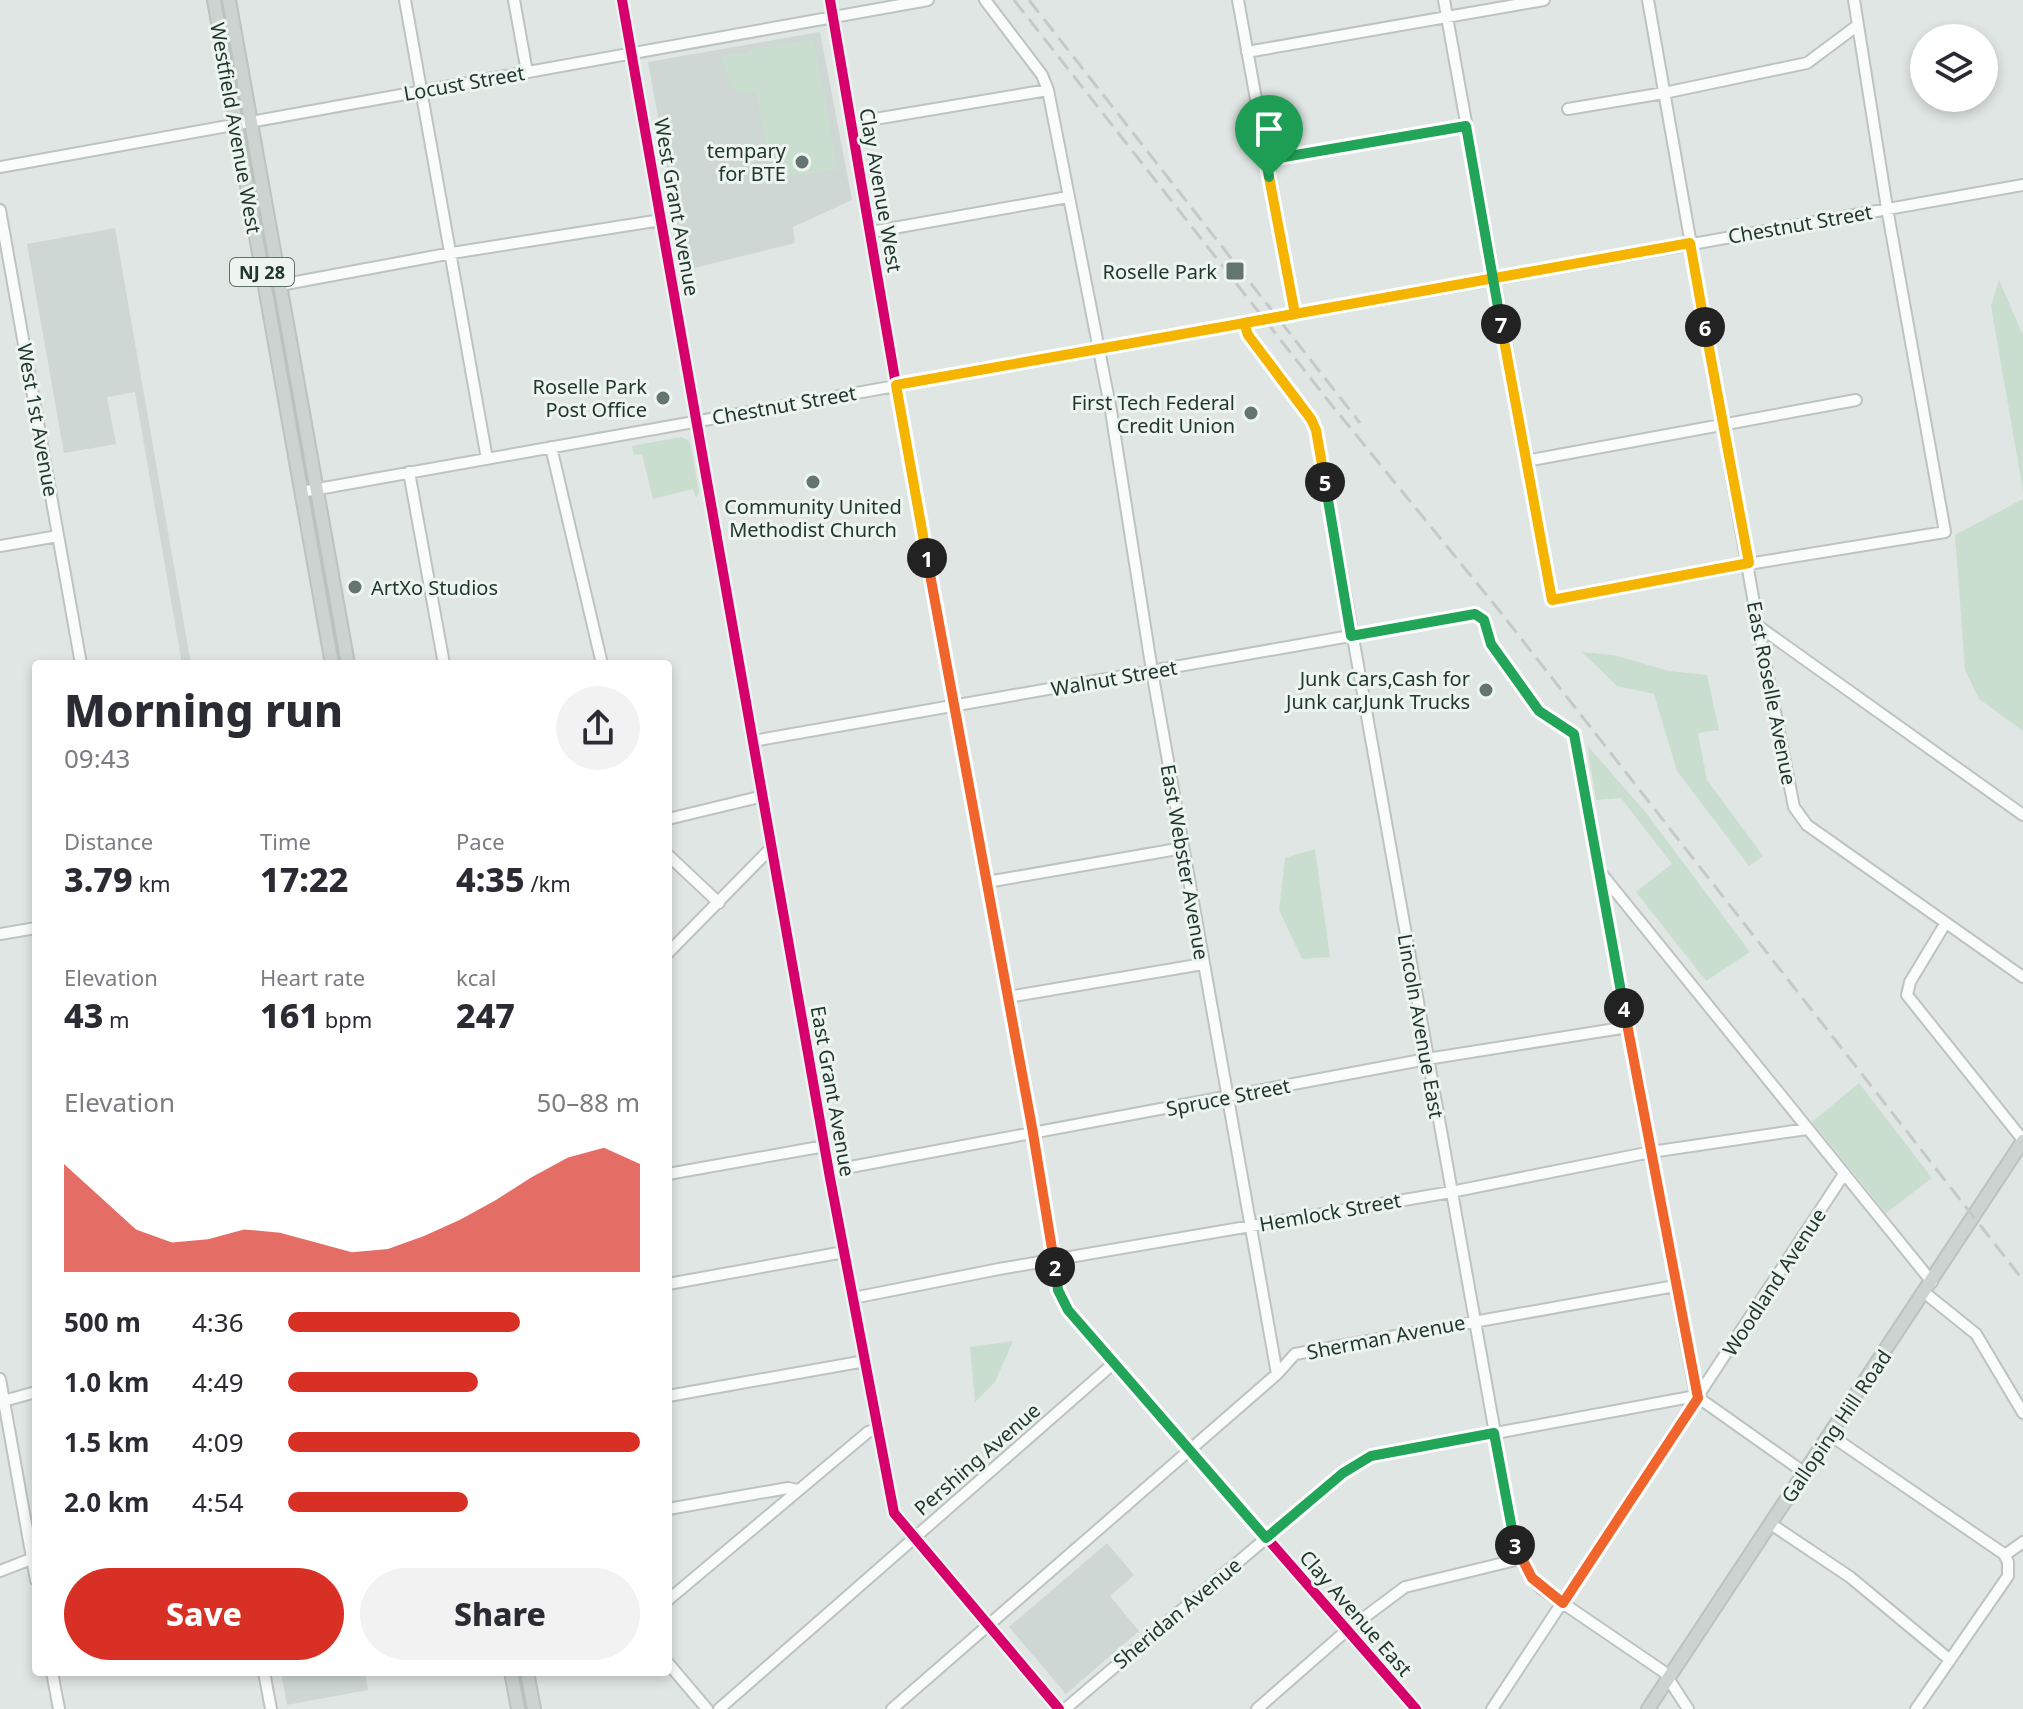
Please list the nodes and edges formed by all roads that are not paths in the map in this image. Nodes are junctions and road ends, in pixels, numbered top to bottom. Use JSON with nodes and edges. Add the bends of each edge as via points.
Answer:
{"nodes":[{"id":1,"x":214,"y":0,"type":"edge"},
{"id":2,"x":229,"y":0,"type":"edge"},
{"id":3,"x":405,"y":0,"type":"edge"},
{"id":4,"x":514,"y":0,"type":"edge"},
{"id":5,"x":622,"y":0,"type":"edge"},
{"id":6,"x":830,"y":0,"type":"edge"},
{"id":7,"x":928,"y":0,"type":"edge"},
{"id":8,"x":985,"y":0,"type":"edge"},
{"id":9,"x":1238,"y":0,"type":"edge"},
{"id":10,"x":1444,"y":0,"type":"edge"},
{"id":11,"x":1544,"y":0,"type":"edge"},
{"id":12,"x":1648,"y":0,"type":"edge"},
{"id":13,"x":1854,"y":0,"type":"edge"},
{"id":14,"x":833,"y":17,"type":"junction"},
{"id":15,"x":1447,"y":17,"type":"junction"},
{"id":16,"x":1858,"y":25,"type":"junction"},
{"id":17,"x":1247,"y":52,"type":"junction"},
{"id":18,"x":632,"y":53,"type":"junction"},
{"id":19,"x":527,"y":72,"type":"junction"},
{"id":20,"x":422,"y":90,"type":"junction"},
{"id":21,"x":1048,"y":90,"type":"junction"},
{"id":22,"x":1664,"y":93,"type":"junction"},
{"id":23,"x":1568,"y":109,"type":"dead end"},
{"id":24,"x":251,"y":122,"type":"junction"},
{"id":25,"x":851,"y":123,"type":"junction"},
{"id":26,"x":236,"y":124,"type":"junction"},
{"id":27,"x":1466,"y":126,"type":"junction"},
{"id":28,"x":1266,"y":160,"type":"junction"},
{"id":29,"x":0,"y":167,"type":"edge"},
{"id":30,"x":2023,"y":185,"type":"edge"},
{"id":31,"x":1068,"y":197,"type":"junction"},
{"id":32,"x":1887,"y":208,"type":"junction"},
{"id":33,"x":0,"y":210,"type":"edge"},
{"id":34,"x":661,"y":220,"type":"junction"},
{"id":35,"x":871,"y":232,"type":"junction"},
{"id":36,"x":1690,"y":243,"type":"junction"},
{"id":37,"x":452,"y":253,"type":"junction"},
{"id":38,"x":1493,"y":278,"type":"junction"},
{"id":39,"x":280,"y":285,"type":"junction"},
{"id":40,"x":1295,"y":314,"type":"junction"},
{"id":41,"x":1244,"y":323,"type":"junction"},
{"id":42,"x":1098,"y":349,"type":"junction"},
{"id":43,"x":896,"y":385,"type":"junction"},
{"id":44,"x":1856,"y":400,"type":"dead end"},
{"id":45,"x":697,"y":421,"type":"junction"},
{"id":46,"x":1723,"y":423,"type":"junction"},
{"id":47,"x":551,"y":447,"type":"junction"},
{"id":48,"x":487,"y":459,"type":"junction"},
{"id":49,"x":1526,"y":461,"type":"junction"},
{"id":50,"x":409,"y":472,"type":"junction"},
{"id":51,"x":317,"y":489,"type":"junction"},
{"id":52,"x":301,"y":492,"type":"junction"},
{"id":53,"x":58,"y":536,"type":"junction"},
{"id":54,"x":0,"y":546,"type":"edge"},
{"id":55,"x":1749,"y":563,"type":"junction"},
{"id":56,"x":1758,"y":626,"type":"junction"},
{"id":57,"x":1351,"y":636,"type":"junction"},
{"id":58,"x":80,"y":660,"type":"edge"},
{"id":59,"x":331,"y":660,"type":"edge"},
{"id":60,"x":347,"y":660,"type":"edge"},
{"id":61,"x":443,"y":660,"type":"edge"},
{"id":62,"x":601,"y":660,"type":"edge"},
{"id":63,"x":1152,"y":671,"type":"junction"},
{"id":64,"x":954,"y":706,"type":"junction"},
{"id":65,"x":753,"y":741,"type":"junction"},
{"id":66,"x":763,"y":796,"type":"junction"},
{"id":67,"x":2023,"y":815,"type":"edge"},
{"id":68,"x":672,"y":818,"type":"edge"},
{"id":69,"x":772,"y":847,"type":"junction"},
{"id":70,"x":1183,"y":848,"type":"junction"},
{"id":71,"x":672,"y":859,"type":"edge"},
{"id":72,"x":1599,"y":870,"type":"junction"},
{"id":73,"x":987,"y":882,"type":"junction"},
{"id":74,"x":719,"y":903,"type":"junction"},
{"id":75,"x":1945,"y":924,"type":"junction"},
{"id":76,"x":32,"y":929,"type":"edge"},
{"id":77,"x":0,"y":934,"type":"edge"},
{"id":78,"x":672,"y":949,"type":"edge"},
{"id":79,"x":1203,"y":964,"type":"junction"},
{"id":80,"x":2023,"y":977,"type":"edge"},
{"id":81,"x":1008,"y":997,"type":"junction"},
{"id":82,"x":1628,"y":1027,"type":"junction"},
{"id":83,"x":1427,"y":1059,"type":"junction"},
{"id":84,"x":1227,"y":1097,"type":"junction"},
{"id":85,"x":1807,"y":1129,"type":"junction"},
{"id":86,"x":1033,"y":1133,"type":"junction"},
{"id":87,"x":2023,"y":1140,"type":"edge"},
{"id":88,"x":825,"y":1146,"type":"junction"},
{"id":89,"x":1651,"y":1152,"type":"junction"},
{"id":90,"x":829,"y":1171,"type":"junction"},
{"id":91,"x":672,"y":1173,"type":"edge"},
{"id":92,"x":1844,"y":1174,"type":"junction"},
{"id":93,"x":1451,"y":1192,"type":"junction"},
{"id":94,"x":1250,"y":1226,"type":"junction"},
{"id":95,"x":844,"y":1252,"type":"junction"},
{"id":96,"x":1053,"y":1260,"type":"junction"},
{"id":97,"x":672,"y":1283,"type":"edge"},
{"id":98,"x":1675,"y":1286,"type":"junction"},
{"id":99,"x":1928,"y":1288,"type":"junction"},
{"id":100,"x":853,"y":1298,"type":"junction"},
{"id":101,"x":1474,"y":1320,"type":"junction"},
{"id":102,"x":865,"y":1361,"type":"junction"},
{"id":103,"x":1114,"y":1363,"type":"junction"},
{"id":104,"x":1277,"y":1374,"type":"junction"},
{"id":105,"x":0,"y":1379,"type":"edge"},
{"id":106,"x":32,"y":1393,"type":"edge"},
{"id":107,"x":672,"y":1395,"type":"edge"},
{"id":108,"x":1697,"y":1397,"type":"junction"},
{"id":109,"x":2,"y":1402,"type":"edge"},
{"id":110,"x":2023,"y":1413,"type":"edge"},
{"id":111,"x":878,"y":1429,"type":"junction"},
{"id":112,"x":1494,"y":1433,"type":"junction"},
{"id":113,"x":1830,"y":1435,"type":"junction"},
{"id":114,"x":1189,"y":1450,"type":"junction"},
{"id":115,"x":1805,"y":1473,"type":"junction"},
{"id":116,"x":798,"y":1490,"type":"junction"},
{"id":117,"x":672,"y":1508,"type":"edge"},
{"id":118,"x":1771,"y":1524,"type":"junction"},
{"id":119,"x":914,"y":1538,"type":"junction"},
{"id":120,"x":1266,"y":1538,"type":"junction"},
{"id":121,"x":2023,"y":1542,"type":"edge"},
{"id":122,"x":32,"y":1548,"type":"edge"},
{"id":123,"x":2005,"y":1555,"type":"junction"},
{"id":124,"x":32,"y":1559,"type":"edge"},
{"id":125,"x":1520,"y":1559,"type":"junction"},
{"id":126,"x":0,"y":1571,"type":"edge"},
{"id":127,"x":672,"y":1597,"type":"edge"},
{"id":128,"x":1563,"y":1603,"type":"junction"},
{"id":129,"x":988,"y":1625,"type":"junction"},
{"id":130,"x":1346,"y":1631,"type":"junction"},
{"id":131,"x":1950,"y":1660,"type":"junction"},
{"id":132,"x":672,"y":1668,"type":"edge"},
{"id":133,"x":53,"y":1676,"type":"edge"},
{"id":134,"x":265,"y":1676,"type":"edge"},
{"id":135,"x":512,"y":1676,"type":"edge"},
{"id":136,"x":528,"y":1676,"type":"edge"},
{"id":137,"x":1668,"y":1678,"type":"junction"},
{"id":138,"x":59,"y":1709,"type":"edge"},
{"id":139,"x":271,"y":1709,"type":"edge"},
{"id":140,"x":518,"y":1709,"type":"edge"},
{"id":141,"x":534,"y":1709,"type":"edge"},
{"id":142,"x":707,"y":1709,"type":"edge"},
{"id":143,"x":719,"y":1709,"type":"edge"},
{"id":144,"x":892,"y":1709,"type":"edge"},
{"id":145,"x":1062,"y":1709,"type":"edge"},
{"id":146,"x":1257,"y":1709,"type":"edge"},
{"id":147,"x":1416,"y":1709,"type":"edge"},
{"id":148,"x":1492,"y":1709,"type":"edge"},
{"id":149,"x":1648,"y":1709,"type":"edge"},
{"id":150,"x":1688,"y":1709,"type":"edge"},
{"id":151,"x":1916,"y":1709,"type":"edge"}],
"edges":[{"from":1,"to":26,"type":"main road","name":"Westfield Avenue West","number":"NJ 28"},
{"from":2,"to":24,"type":"main road","name":"Westfield Avenue West","number":"NJ 28"},
{"from":3,"to":20,"type":"street"},
{"from":4,"to":19,"type":"street"},
{"from":5,"to":18,"type":"street","name":"West Grant Avenue"},
{"from":6,"to":14,"type":"street","name":"Clay Avenue West"},
{"from":7,"to":14,"type":"street","name":"Locust Street"},
{"from":8,"to":21,"type":"street"},
{"from":9,"to":17,"type":"street"},
{"from":10,"to":15,"type":"street"},
{"from":11,"to":15,"type":"street"},
{"from":12,"to":22,"type":"street","name":"East Roselle Avenue"},
{"from":13,"to":16,"type":"street"},
{"from":14,"to":18,"type":"street","name":"Locust Street"},
{"from":14,"to":25,"type":"street","name":"Clay Avenue West"},
{"from":15,"to":17,"type":"street"},
{"from":15,"to":27,"type":"street"},
{"from":16,"to":22,"type":"street","via":[[1807,63]]},
{"from":16,"to":32,"type":"street"},
{"from":17,"to":28,"type":"street"},
{"from":18,"to":19,"type":"street","name":"Locust Street"},
{"from":18,"to":34,"type":"street","name":"West Grant Avenue"},
{"from":19,"to":20,"type":"street","name":"Locust Street"},
{"from":20,"to":24,"type":"street","name":"Locust Street"},
{"from":20,"to":37,"type":"street"},
{"from":21,"to":25,"type":"street"},
{"from":21,"to":31,"type":"street","name":"East Webster Avenue"},
{"from":22,"to":23,"type":"street"},
{"from":22,"to":36,"type":"street","name":"East Roselle Avenue"},
{"from":24,"to":26,"type":"street","name":"Locust Street"},
{"from":24,"to":39,"type":"main road","name":"Westfield Avenue West","number":"NJ 28"},
{"from":25,"to":35,"type":"street","name":"Clay Avenue West"},
{"from":26,"to":29,"type":"street","name":"Locust Street"},
{"from":26,"to":52,"type":"main road","name":"Westfield Avenue West","number":"NJ 28"},
{"from":27,"to":28,"type":"street"},
{"from":27,"to":38,"type":"street"},
{"from":28,"to":40,"type":"street"},
{"from":30,"to":32,"type":"street","name":"Chestnut Street"},
{"from":31,"to":35,"type":"street"},
{"from":31,"to":42,"type":"street","name":"East Webster Avenue"},
{"from":32,"to":36,"type":"street","name":"Chestnut Street"},
{"from":32,"to":55,"type":"street","via":[[1945,532]]},
{"from":33,"to":53,"type":"street","name":"West 1st Avenue"},
{"from":34,"to":37,"type":"street"},
{"from":34,"to":45,"type":"street","name":"West Grant Avenue"},
{"from":35,"to":43,"type":"street","name":"Clay Avenue West"},
{"from":36,"to":38,"type":"street","name":"Chestnut Street"},
{"from":36,"to":46,"type":"street","name":"East Roselle Avenue"},
{"from":37,"to":39,"type":"street"},
{"from":37,"to":48,"type":"street"},
{"from":38,"to":40,"type":"street","name":"Chestnut Street"},
{"from":38,"to":49,"type":"street"},
{"from":39,"to":51,"type":"main road","name":"Westfield Avenue West","number":"NJ 28"},
{"from":40,"to":41,"type":"street","name":"Chestnut Street"},
{"from":41,"to":42,"type":"street","name":"Chestnut Street"},
{"from":41,"to":57,"type":"street","name":"Lincoln Avenue East","via":[[1316,430]]},
{"from":42,"to":43,"type":"street","name":"Chestnut Street"},
{"from":42,"to":63,"type":"street","name":"East Webster Avenue"},
{"from":43,"to":45,"type":"street","name":"Chestnut Street"},
{"from":43,"to":64,"type":"street","name":"Clay Avenue East"},
{"from":44,"to":46,"type":"street"},
{"from":45,"to":47,"type":"street","name":"Chestnut Street"},
{"from":45,"to":65,"type":"street","name":"East Grant Avenue"},
{"from":46,"to":49,"type":"street"},
{"from":46,"to":55,"type":"street","name":"East Roselle Avenue"},
{"from":47,"to":48,"type":"street","name":"Chestnut Street"},
{"from":47,"to":62,"type":"street"},
{"from":48,"to":50,"type":"street","name":"Chestnut Street"},
{"from":49,"to":55,"type":"street","via":[[1552,600]]},
{"from":50,"to":51,"type":"street","name":"Chestnut Street"},
{"from":50,"to":61,"type":"street"},
{"from":51,"to":52,"type":"street","name":"Chestnut Street"},
{"from":51,"to":60,"type":"main road","number":"NJ 28"},
{"from":52,"to":59,"type":"main road","number":"NJ 28"},
{"from":53,"to":54,"type":"street"},
{"from":53,"to":58,"type":"street","name":"West 1st Avenue"},
{"from":55,"to":56,"type":"street","name":"East Roselle Avenue"},
{"from":56,"to":67,"type":"street"},
{"from":56,"to":75,"type":"street","name":"East Roselle Avenue","via":[[1796,813]]},
{"from":57,"to":63,"type":"street","name":"Walnut Street"},
{"from":57,"to":72,"type":"street","name":"Walnut Street","via":[[1475,614],[1484,620],[1491,644],[1539,711],[1574,734]]},
{"from":57,"to":83,"type":"street","name":"Lincoln Avenue East"},
{"from":63,"to":64,"type":"street","name":"Walnut Street"},
{"from":63,"to":70,"type":"street","name":"East Webster Avenue"},
{"from":64,"to":65,"type":"street","name":"Walnut Street"},
{"from":64,"to":73,"type":"street","name":"Clay Avenue East"},
{"from":65,"to":66,"type":"street","name":"East Grant Avenue"},
{"from":66,"to":68,"type":"street"},
{"from":66,"to":69,"type":"street","name":"East Grant Avenue"},
{"from":69,"to":74,"type":"street"},
{"from":69,"to":88,"type":"street","name":"East Grant Avenue"},
{"from":70,"to":73,"type":"street"},
{"from":70,"to":79,"type":"street","name":"East Webster Avenue"},
{"from":71,"to":74,"type":"street"},
{"from":72,"to":82,"type":"street"},
{"from":72,"to":85,"type":"street"},
{"from":73,"to":81,"type":"street","name":"Clay Avenue East"},
{"from":74,"to":78,"type":"street"},
{"from":75,"to":80,"type":"street"},
{"from":75,"to":87,"type":"street","via":[[1907,995]]},
{"from":76,"to":77,"type":"street"},
{"from":79,"to":81,"type":"street"},
{"from":79,"to":84,"type":"street","name":"East Webster Avenue"},
{"from":81,"to":86,"type":"street","name":"Clay Avenue East"},
{"from":82,"to":83,"type":"street","name":"Spruce Street"},
{"from":82,"to":89,"type":"street"},
{"from":83,"to":84,"type":"street","name":"Spruce Street"},
{"from":83,"to":93,"type":"street","name":"Lincoln Avenue East"},
{"from":84,"to":86,"type":"street","name":"Spruce Street"},
{"from":84,"to":94,"type":"street","name":"East Webster Avenue"},
{"from":85,"to":89,"type":"street","name":"Hemlock Street"},
{"from":85,"to":92,"type":"street"},
{"from":86,"to":90,"type":"street","name":"Spruce Street"},
{"from":86,"to":96,"type":"street","name":"Clay Avenue East"},
{"from":87,"to":99,"type":"main road","name":"Galloping Hill Road"},
{"from":88,"to":90,"type":"street","name":"East Grant Avenue"},
{"from":88,"to":91,"type":"street"},
{"from":89,"to":93,"type":"street","name":"Hemlock Street"},
{"from":89,"to":98,"type":"street"},
{"from":90,"to":95,"type":"street","name":"East Grant Avenue"},
{"from":92,"to":99,"type":"street"},
{"from":92,"to":108,"type":"street","name":"Woodland Avenue"},
{"from":93,"to":94,"type":"street","name":"Hemlock Street"},
{"from":93,"to":101,"type":"street","name":"Lincoln Avenue East"},
{"from":94,"to":96,"type":"street","name":"Hemlock Street"},
{"from":94,"to":104,"type":"street","name":"East Webster Avenue"},
{"from":95,"to":97,"type":"street"},
{"from":95,"to":100,"type":"street","name":"East Grant Avenue"},
{"from":96,"to":100,"type":"street","name":"Hemlock Street"},
{"from":96,"to":103,"type":"street","name":"Clay Avenue East","via":[[1063,1302]]},
{"from":98,"to":101,"type":"street","name":"Sherman Avenue"},
{"from":98,"to":108,"type":"street"},
{"from":99,"to":110,"type":"street","via":[[1976,1334]]},
{"from":99,"to":113,"type":"main road","name":"Galloping Hill Road"},
{"from":100,"to":102,"type":"street","name":"East Grant Avenue"},
{"from":101,"to":104,"type":"street","name":"Sherman Avenue","via":[[1295,1354]]},
{"from":101,"to":112,"type":"street","name":"Lincoln Avenue East"},
{"from":102,"to":107,"type":"street"},
{"from":102,"to":111,"type":"street","name":"East Grant Avenue"},
{"from":103,"to":114,"type":"street","name":"Clay Avenue East"},
{"from":103,"to":119,"type":"street","name":"Pershing Avenue"},
{"from":104,"to":114,"type":"street","name":"Sherman Avenue"},
{"from":105,"to":109,"type":"street"},
{"from":106,"to":109,"type":"street"},
{"from":108,"to":112,"type":"street","name":"Sheridan Avenue"},
{"from":108,"to":115,"type":"street"},
{"from":108,"to":128,"type":"street","name":"Woodland Avenue"},
{"from":109,"to":122,"type":"street"},
{"from":111,"to":116,"type":"street"},
{"from":111,"to":119,"type":"street","name":"East Grant Avenue","via":[[894,1513]]},
{"from":112,"to":120,"type":"street","name":"Sheridan Avenue","via":[[1371,1456]]},
{"from":112,"to":125,"type":"street","name":"Lincoln Avenue East"},
{"from":113,"to":115,"type":"main road","name":"Galloping Hill Road"},
{"from":113,"to":123,"type":"street"},
{"from":114,"to":120,"type":"street","name":"Clay Avenue East"},
{"from":114,"to":129,"type":"street","name":"Sherman Avenue"},
{"from":115,"to":118,"type":"main road","name":"Galloping Hill Road"},
{"from":116,"to":117,"type":"street"},
{"from":116,"to":127,"type":"street"},
{"from":118,"to":131,"type":"street","via":[[1850,1577]]},
{"from":118,"to":137,"type":"main road","name":"Galloping Hill Road"},
{"from":119,"to":129,"type":"street","name":"East Grant Avenue"},
{"from":119,"to":143,"type":"street","name":"Pershing Avenue"},
{"from":120,"to":130,"type":"street","name":"Clay Avenue East"},
{"from":120,"to":145,"type":"street","name":"Sheridan Avenue"},
{"from":121,"to":123,"type":"street"},
{"from":123,"to":131,"type":"street","via":[[2008,1576]]},
{"from":124,"to":126,"type":"street"},
{"from":125,"to":128,"type":"street","name":"Lincoln Avenue East","via":[[1532,1578]]},
{"from":125,"to":130,"type":"street","via":[[1405,1587]]},
{"from":128,"to":137,"type":"street","name":"Lincoln Avenue East"},
{"from":128,"to":148,"type":"street","name":"Woodland Avenue"},
{"from":129,"to":144,"type":"street","name":"Sherman Avenue"},
{"from":129,"to":145,"type":"street","name":"East Grant Avenue"},
{"from":130,"to":146,"type":"street"},
{"from":130,"to":147,"type":"street","name":"Clay Avenue East"},
{"from":131,"to":151,"type":"street"},
{"from":132,"to":142,"type":"street"},
{"from":133,"to":138,"type":"street"},
{"from":134,"to":139,"type":"street"},
{"from":135,"to":140,"type":"main road"},
{"from":136,"to":141,"type":"main road"},
{"from":137,"to":149,"type":"main road","name":"Galloping Hill Road"},
{"from":137,"to":150,"type":"street","name":"Lincoln Avenue East"}]}
